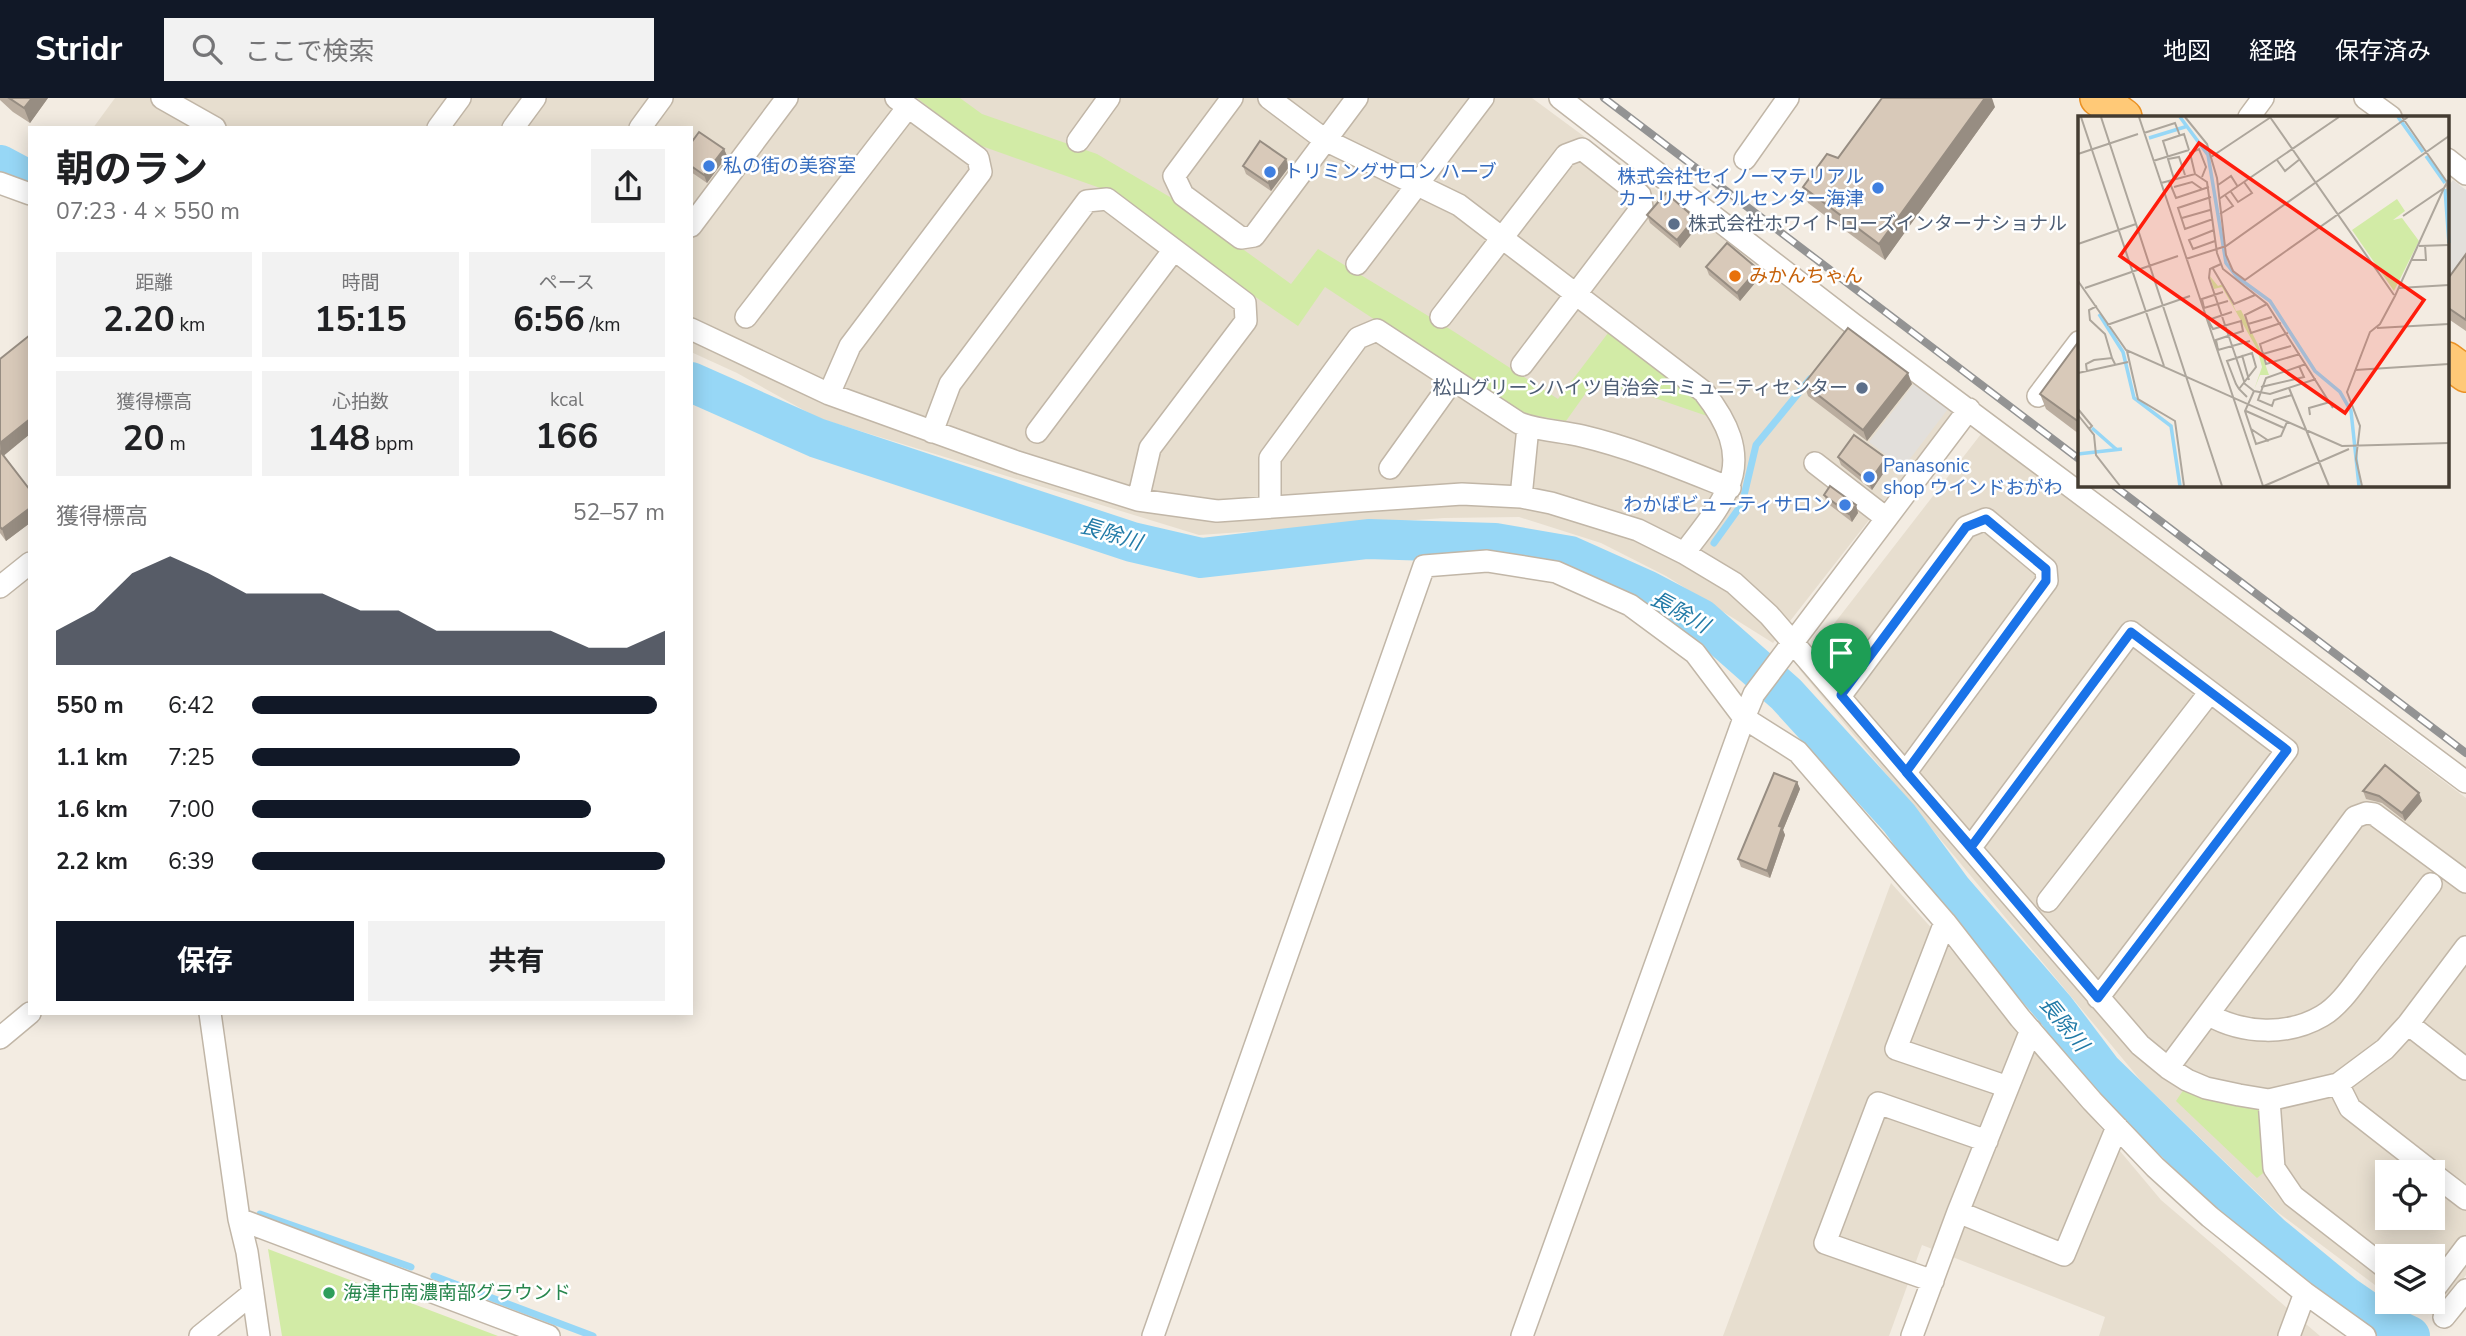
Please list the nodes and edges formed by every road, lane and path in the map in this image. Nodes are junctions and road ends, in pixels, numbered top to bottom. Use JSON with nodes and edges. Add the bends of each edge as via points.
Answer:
{"nodes":[{"id":1,"x":460,"y":98,"type":"edge"},
{"id":2,"x":535,"y":98,"type":"edge"},
{"id":3,"x":662,"y":98,"type":"edge"},
{"id":4,"x":787,"y":98,"type":"edge"},
{"id":5,"x":1109,"y":98,"type":"edge"},
{"id":6,"x":1232,"y":98,"type":"edge"},
{"id":7,"x":1269,"y":98,"type":"edge"},
{"id":8,"x":1357,"y":98,"type":"edge"},
{"id":9,"x":1483,"y":98,"type":"edge"},
{"id":10,"x":1560,"y":98,"type":"edge"},
{"id":11,"x":1788,"y":98,"type":"edge"},
{"id":12,"x":2098,"y":98,"type":"edge"},
{"id":13,"x":2263,"y":98,"type":"edge"},
{"id":14,"x":2365,"y":98,"type":"edge"},
{"id":15,"x":170,"y":100,"type":"edge"},
{"id":16,"x":902,"y":102,"type":"edge"},
{"id":17,"x":2123,"y":116,"type":"edge"},
{"id":18,"x":2250,"y":116,"type":"edge"},
{"id":19,"x":2390,"y":116,"type":"edge"},
{"id":20,"x":212,"y":126,"type":"edge"},
{"id":21,"x":439,"y":126,"type":"edge"},
{"id":22,"x":514,"y":126,"type":"edge"},
{"id":23,"x":641,"y":126,"type":"edge"},
{"id":24,"x":1325,"y":140,"type":"junction"},
{"id":25,"x":1078,"y":141,"type":"dead end"},
{"id":26,"x":1745,"y":159,"type":"dead end"},
{"id":27,"x":2448,"y":160,"type":"edge"},
{"id":28,"x":2466,"y":174,"type":"edge"},
{"id":29,"x":0,"y":183,"type":"edge"},
{"id":30,"x":1417,"y":186,"type":"junction"},
{"id":31,"x":28,"y":193,"type":"edge"},
{"id":32,"x":693,"y":223,"type":"edge"},
{"id":33,"x":1504,"y":237,"type":"junction"},
{"id":34,"x":1174,"y":251,"type":"junction"},
{"id":35,"x":1357,"y":264,"type":"dead end"},
{"id":36,"x":1576,"y":294,"type":"junction"},
{"id":37,"x":746,"y":317,"type":"dead end"},
{"id":38,"x":1441,"y":317,"type":"dead end"},
{"id":39,"x":693,"y":330,"type":"edge"},
{"id":40,"x":2078,"y":343,"type":"edge"},
{"id":41,"x":2448,"y":361,"type":"edge"},
{"id":42,"x":1522,"y":365,"type":"dead end"},
{"id":43,"x":2466,"y":374,"type":"edge"},
{"id":44,"x":1453,"y":380,"type":"junction"},
{"id":45,"x":829,"y":394,"type":"junction"},
{"id":46,"x":2038,"y":396,"type":"edge"},
{"id":47,"x":1969,"y":409,"type":"junction"},
{"id":48,"x":1528,"y":427,"type":"junction"},
{"id":49,"x":932,"y":432,"type":"junction"},
{"id":50,"x":1037,"y":432,"type":"dead end"},
{"id":51,"x":1815,"y":463,"type":"dead end"},
{"id":52,"x":1390,"y":468,"type":"dead end"},
{"id":53,"x":1730,"y":488,"type":"junction"},
{"id":54,"x":1521,"y":497,"type":"junction"},
{"id":55,"x":1138,"y":500,"type":"junction"},
{"id":56,"x":1270,"y":507,"type":"junction"},
{"id":57,"x":1886,"y":518,"type":"junction"},
{"id":58,"x":1684,"y":552,"type":"junction"},
{"id":59,"x":28,"y":566,"type":"edge"},
{"id":60,"x":0,"y":587,"type":"edge"},
{"id":61,"x":1787,"y":649,"type":"junction"},
{"id":62,"x":2210,"y":692,"type":"junction"},
{"id":63,"x":1841,"y":695,"type":"junction"},
{"id":64,"x":1744,"y":718,"type":"junction"},
{"id":65,"x":1906,"y":772,"type":"junction"},
{"id":66,"x":2466,"y":782,"type":"edge"},
{"id":67,"x":1971,"y":847,"type":"junction"},
{"id":68,"x":2466,"y":883,"type":"edge"},
{"id":69,"x":2431,"y":884,"type":"dead end"},
{"id":70,"x":2048,"y":901,"type":"dead end"},
{"id":71,"x":1945,"y":922,"type":"junction"},
{"id":72,"x":2466,"y":947,"type":"edge"},
{"id":73,"x":2098,"y":998,"type":"junction"},
{"id":74,"x":28,"y":1015,"type":"edge"},
{"id":75,"x":210,"y":1015,"type":"edge"},
{"id":76,"x":2209,"y":1015,"type":"junction"},
{"id":77,"x":2408,"y":1024,"type":"junction"},
{"id":78,"x":2031,"y":1030,"type":"junction"},
{"id":79,"x":0,"y":1038,"type":"edge"},
{"id":80,"x":2168,"y":1068,"type":"junction"},
{"id":81,"x":2466,"y":1069,"type":"edge"},
{"id":82,"x":2338,"y":1084,"type":"junction"},
{"id":83,"x":2008,"y":1087,"type":"junction"},
{"id":84,"x":2269,"y":1100,"type":"junction"},
{"id":85,"x":2117,"y":1127,"type":"junction"},
{"id":86,"x":1987,"y":1141,"type":"junction"},
{"id":87,"x":2417,"y":1160,"type":"edge"},
{"id":88,"x":2445,"y":1182,"type":"edge"},
{"id":89,"x":2466,"y":1199,"type":"edge"},
{"id":90,"x":1958,"y":1212,"type":"junction"},
{"id":91,"x":239,"y":1219,"type":"junction"},
{"id":92,"x":2466,"y":1247,"type":"edge"},
{"id":93,"x":2375,"y":1260,"type":"edge"},
{"id":94,"x":2445,"y":1275,"type":"edge"},
{"id":95,"x":1933,"y":1281,"type":"junction"},
{"id":96,"x":2466,"y":1290,"type":"edge"},
{"id":97,"x":253,"y":1293,"type":"junction"},
{"id":98,"x":2305,"y":1293,"type":"junction"},
{"id":99,"x":2444,"y":1317,"type":"dead end"},
{"id":100,"x":200,"y":1336,"type":"edge"},
{"id":101,"x":259,"y":1336,"type":"edge"},
{"id":102,"x":549,"y":1336,"type":"edge"},
{"id":103,"x":1153,"y":1336,"type":"edge"},
{"id":104,"x":1522,"y":1336,"type":"edge"},
{"id":105,"x":1912,"y":1336,"type":"edge"},
{"id":106,"x":2289,"y":1336,"type":"edge"},
{"id":107,"x":2365,"y":1336,"type":"edge"}],
"edges":[{"from":1,"to":21,"type":"street"},
{"from":2,"to":22,"type":"street"},
{"from":3,"to":23,"type":"street"},
{"from":4,"to":32,"type":"street"},
{"from":5,"to":25,"type":"street"},
{"from":6,"to":24,"type":"street","via":[[1174,176],[1183,195],[1241,238],[1254,236]]},
{"from":7,"to":24,"type":"street"},
{"from":8,"to":24,"type":"street"},
{"from":9,"to":30,"type":"street"},
{"from":10,"to":47,"type":"street"},
{"from":11,"to":26,"type":"street"},
{"from":12,"to":17,"type":"highway"},
{"from":13,"to":18,"type":"street"},
{"from":14,"to":19,"type":"street"},
{"from":15,"to":20,"type":"street"},
{"from":16,"to":37,"type":"street"},
{"from":16,"to":45,"type":"street","via":[[978,158],[981,172],[850,346]]},
{"from":24,"to":30,"type":"street"},
{"from":27,"to":28,"type":"street"},
{"from":29,"to":31,"type":"street"},
{"from":30,"to":33,"type":"street","via":[[1459,205]]},
{"from":30,"to":35,"type":"street"},
{"from":33,"to":36,"type":"street"},
{"from":33,"to":36,"type":"street","via":[[1566,155],[1582,149],[1640,195],[1642,207]]},
{"from":33,"to":38,"type":"street"},
{"from":34,"to":49,"type":"street","via":[[1107,199],[1087,201],[950,384]]},
{"from":34,"to":50,"type":"street"},
{"from":34,"to":55,"type":"street","via":[[1245,303],[1246,321],[1150,448]]},
{"from":36,"to":42,"type":"street"},
{"from":36,"to":53,"type":"street","via":[[1704,392],[1722,415],[1732,440]]},
{"from":39,"to":45,"type":"street"},
{"from":40,"to":46,"type":"street"},
{"from":41,"to":43,"type":"highway"},
{"from":44,"to":48,"type":"street"},
{"from":44,"to":52,"type":"street"},
{"from":44,"to":56,"type":"street","via":[[1377,331],[1359,338],[1270,458]]},
{"from":45,"to":49,"type":"street"},
{"from":47,"to":57,"type":"street"},
{"from":47,"to":66,"type":"street"},
{"from":48,"to":53,"type":"street","via":[[1637,452]]},
{"from":48,"to":54,"type":"street"},
{"from":49,"to":55,"type":"street"},
{"from":51,"to":57,"type":"street"},
{"from":53,"to":58,"type":"street"},
{"from":54,"to":56,"type":"street","via":[[1462,495]]},
{"from":54,"to":58,"type":"street","via":[[1616,522]]},
{"from":55,"to":56,"type":"street","via":[[1217,511]]},
{"from":57,"to":61,"type":"street"},
{"from":58,"to":61,"type":"street","via":[[1734,583],[1769,615]]},
{"from":59,"to":60,"type":"street"},
{"from":61,"to":63,"type":"street"},
{"from":61,"to":64,"type":"street","via":[[1754,694]]},
{"from":62,"to":67,"type":"street","via":[[2131,632]]},
{"from":62,"to":70,"type":"street"},
{"from":62,"to":73,"type":"street","via":[[2287,750]]},
{"from":63,"to":65,"type":"street"},
{"from":63,"to":65,"type":"street","via":[[1966,527],[1986,519],[2046,569],[2046,581]]},
{"from":64,"to":71,"type":"street","via":[[1798,752]]},
{"from":64,"to":103,"type":"street","via":[[1695,653],[1630,605],[1556,572],[1487,561],[1424,566]]},
{"from":64,"to":104,"type":"street"},
{"from":65,"to":67,"type":"street"},
{"from":67,"to":73,"type":"street"},
{"from":68,"to":76,"type":"street","via":[[2374,814],[2355,817]]},
{"from":69,"to":76,"type":"street","via":[[2324,1015],[2282,1030],[2227,1025]]},
{"from":71,"to":78,"type":"street"},
{"from":71,"to":83,"type":"street","via":[[1896,1048]]},
{"from":72,"to":77,"type":"street"},
{"from":73,"to":80,"type":"street","via":[[2140,1045]]},
{"from":74,"to":79,"type":"street"},
{"from":75,"to":91,"type":"street"},
{"from":76,"to":80,"type":"street"},
{"from":77,"to":81,"type":"street"},
{"from":77,"to":82,"type":"street","via":[[2385,1049]]},
{"from":78,"to":83,"type":"street"},
{"from":78,"to":85,"type":"street"},
{"from":80,"to":84,"type":"street","via":[[2206,1088]]},
{"from":82,"to":84,"type":"street"},
{"from":82,"to":87,"type":"street","via":[[2350,1108]]},
{"from":83,"to":86,"type":"street"},
{"from":84,"to":93,"type":"street","via":[[2274,1168],[2293,1196]]},
{"from":85,"to":90,"type":"street","via":[[2064,1255]]},
{"from":85,"to":98,"type":"street","via":[[2210,1217]]},
{"from":86,"to":90,"type":"street"},
{"from":86,"to":95,"type":"street","via":[[1878,1102],[1825,1243]]},
{"from":88,"to":89,"type":"street"},
{"from":90,"to":95,"type":"street"},
{"from":91,"to":97,"type":"street"},
{"from":91,"to":102,"type":"street"},
{"from":92,"to":94,"type":"street"},
{"from":95,"to":105,"type":"street"},
{"from":96,"to":99,"type":"street"},
{"from":97,"to":100,"type":"street"},
{"from":97,"to":101,"type":"street"},
{"from":98,"to":106,"type":"street"},
{"from":98,"to":107,"type":"street"}]}
